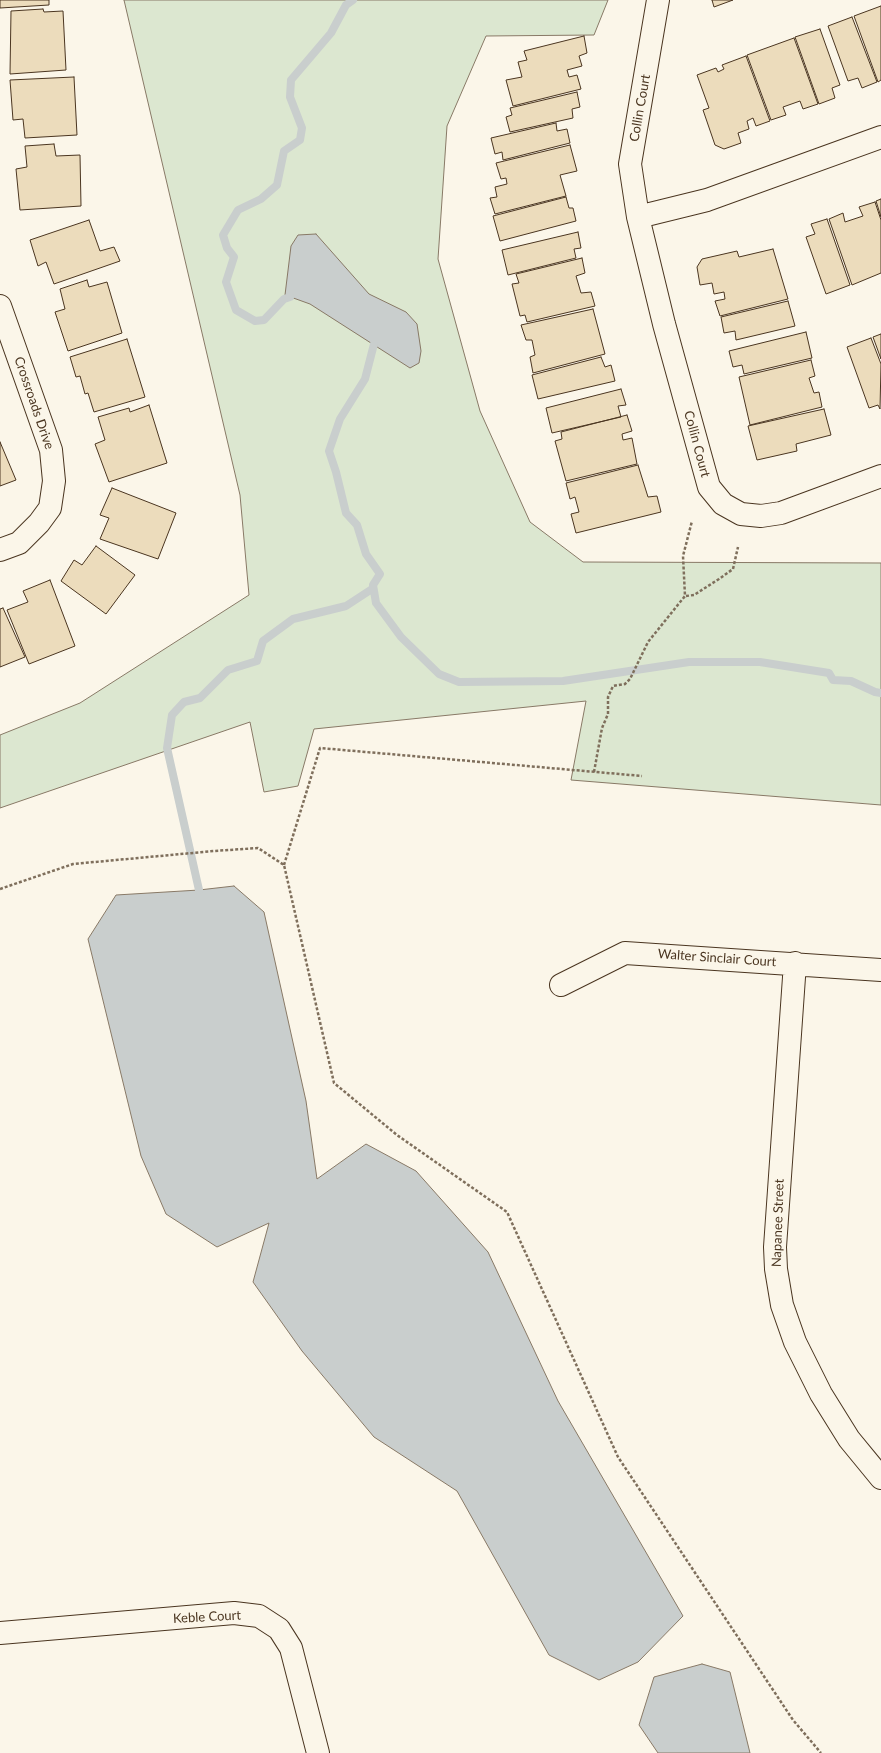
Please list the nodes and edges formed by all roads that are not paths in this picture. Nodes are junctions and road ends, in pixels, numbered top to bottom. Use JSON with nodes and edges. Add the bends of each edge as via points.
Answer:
{"nodes":[{"id":1,"x":658,"y":0,"type":"edge"},
{"id":2,"x":881,"y":137,"type":"edge"},
{"id":3,"x":638,"y":217,"type":"junction"},
{"id":4,"x":0,"y":306,"type":"edge"},
{"id":5,"x":881,"y":476,"type":"edge"},
{"id":6,"x":0,"y":550,"type":"edge"},
{"id":7,"x":795,"y":963,"type":"junction"},
{"id":8,"x":881,"y":970,"type":"edge"},
{"id":9,"x":561,"y":985,"type":"dead end"},
{"id":10,"x":881,"y":1478,"type":"edge"},
{"id":11,"x":0,"y":1633,"type":"edge"},
{"id":12,"x":318,"y":1753,"type":"edge"}],
"edges":[{"from":1,"to":3,"type":"street","name":"Collin Court","via":[[630,164]]},
{"from":2,"to":3,"type":"street","via":[[707,200]]},
{"from":3,"to":5,"type":"street","name":"Collin Court","via":[[664,324],[709,487],[723,504],[741,514],[761,516],[781,513]]},
{"from":4,"to":6,"type":"street","name":"Crossroads Drive","via":[[51,450],[54,481],[50,508],[43,518],[19,543]]},
{"from":7,"to":8,"type":"street","name":"Walter Sinclair Court"},
{"from":7,"to":9,"type":"street","name":"Walter Sinclair Court","via":[[625,953]]},
{"from":7,"to":10,"type":"street","name":"Napanee Street","via":[[775,1247],[782,1305],[795,1342],[821,1394],[849,1439]]},
{"from":11,"to":12,"type":"street","name":"Keble Court","via":[[234,1613],[259,1616],[279,1629],[290,1648]]}]}
